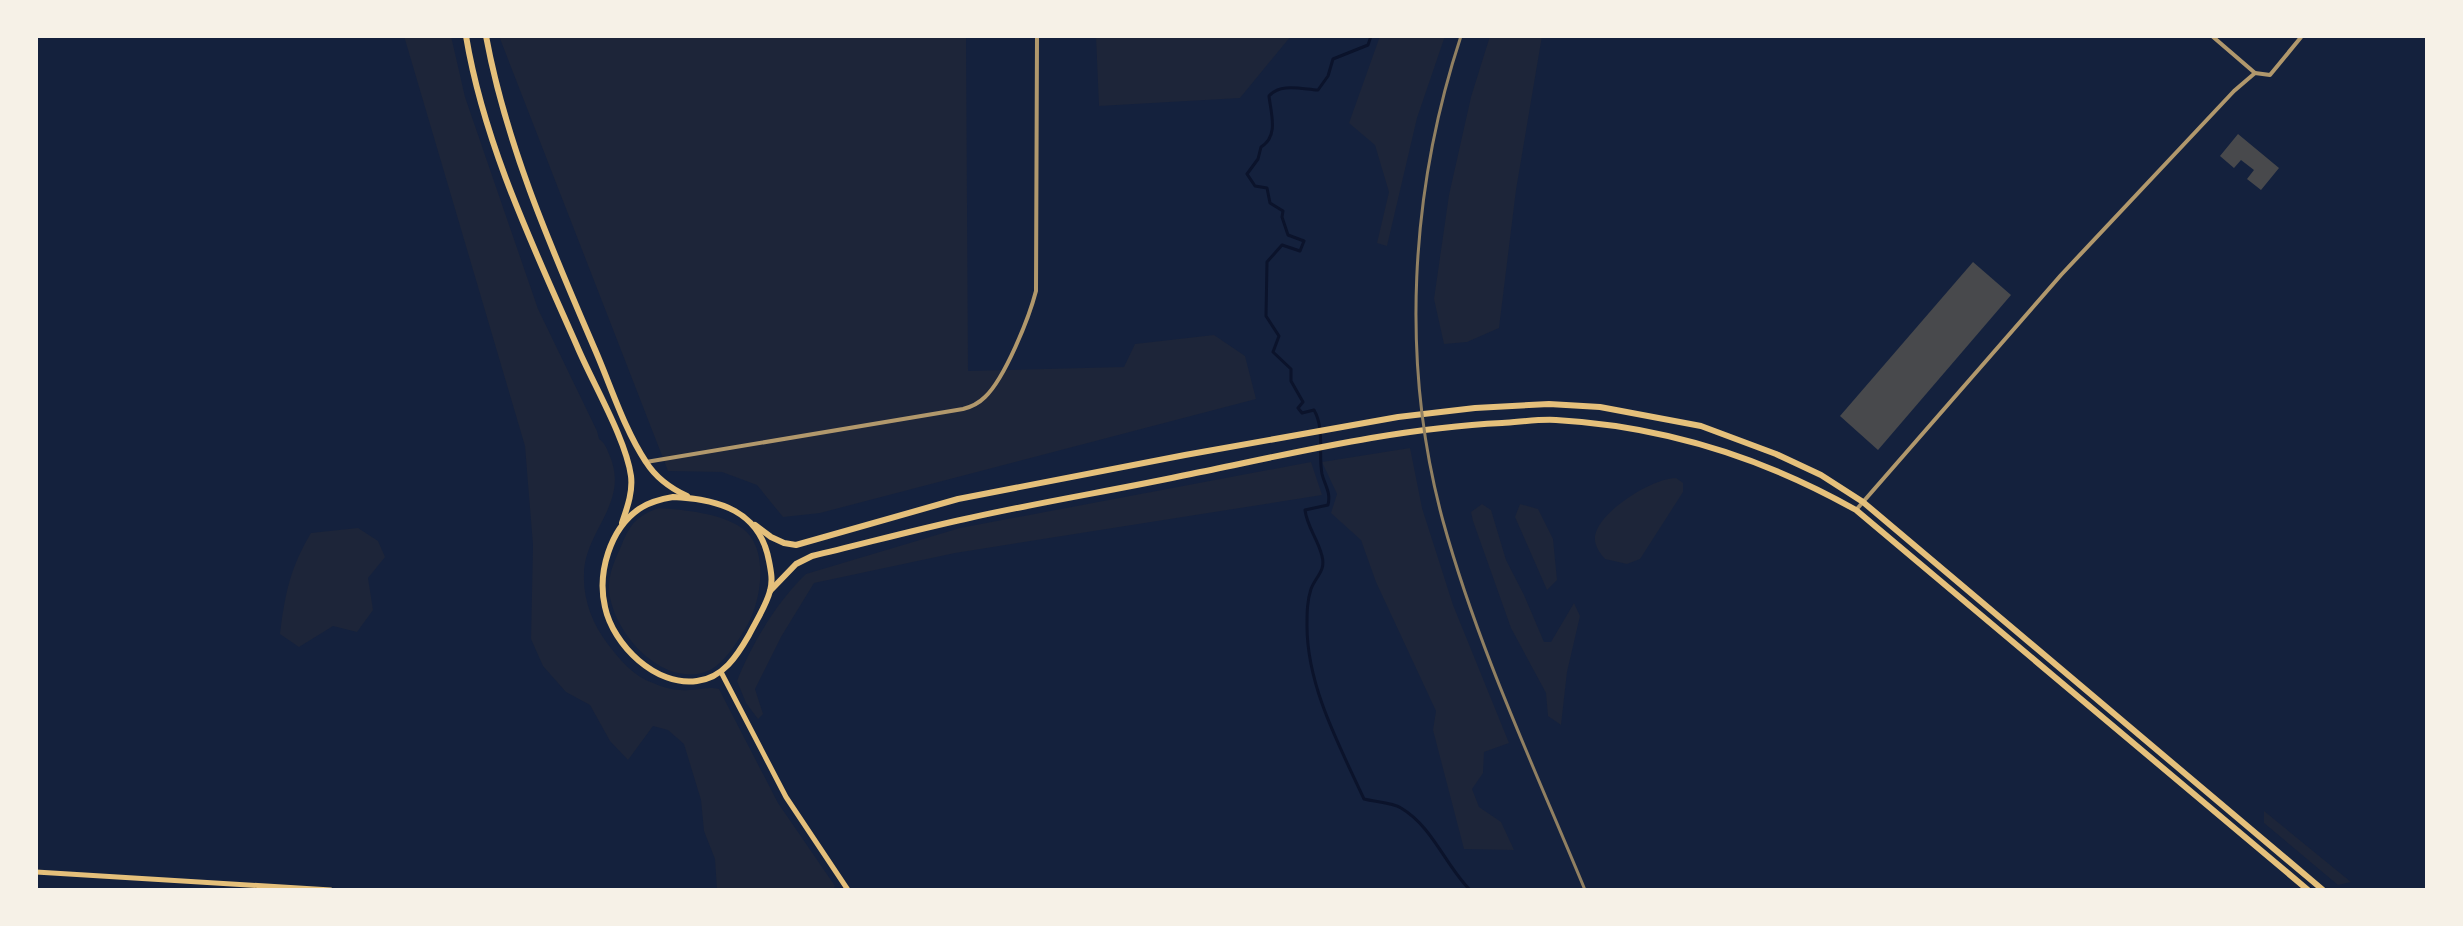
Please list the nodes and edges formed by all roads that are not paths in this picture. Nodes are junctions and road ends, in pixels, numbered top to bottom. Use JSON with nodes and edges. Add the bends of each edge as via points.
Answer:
{"nodes":[{"id":1,"x":466,"y":36,"type":"edge"},
{"id":2,"x":486,"y":36,"type":"edge"},
{"id":3,"x":1037,"y":36,"type":"edge"},
{"id":4,"x":2212,"y":36,"type":"edge"},
{"id":5,"x":2302,"y":36,"type":"edge"},
{"id":6,"x":2255,"y":73,"type":"junction"},
{"id":7,"x":646,"y":462,"type":"junction"},
{"id":8,"x":690,"y":498,"type":"junction"},
{"id":9,"x":1863,"y":502,"type":"junction"},
{"id":10,"x":1856,"y":510,"type":"junction"},
{"id":11,"x":622,"y":523,"type":"junction"},
{"id":12,"x":755,"y":525,"type":"junction"},
{"id":13,"x":770,"y":591,"type":"junction"},
{"id":14,"x":721,"y":672,"type":"junction"},
{"id":15,"x":36,"y":872,"type":"edge"},
{"id":16,"x":269,"y":888,"type":"edge"},
{"id":17,"x":331,"y":890,"type":"edge"},
{"id":18,"x":848,"y":890,"type":"edge"},
{"id":19,"x":2308,"y":890,"type":"edge"},
{"id":20,"x":2323,"y":890,"type":"edge"}],
"edges":[{"from":1,"to":11,"type":"highway","via":[[497,156],[627,456],[631,495]]},
{"from":2,"to":7,"type":"highway","via":[[525,181]]},
{"from":3,"to":7,"type":"street","via":[[1036,291],[1004,368],[983,399],[963,409]]},
{"from":4,"to":6,"type":"street"},
{"from":5,"to":6,"type":"street","via":[[2270,75]]},
{"from":6,"to":9,"type":"street","via":[[2061,275]]},
{"from":7,"to":8,"type":"highway","via":[[656,476]]},
{"from":8,"to":11,"type":"highway","via":[[655,500]]},
{"from":8,"to":12,"type":"highway","via":[[738,513]]},
{"from":9,"to":10,"type":"street"},
{"from":9,"to":12,"type":"highway","via":[[1821,475],[1701,426],[1600,407],[1549,404],[1398,417],[1243,445],[958,499],[804,543],[784,543]]},
{"from":9,"to":20,"type":"highway"},
{"from":10,"to":13,"type":"highway","via":[[1779,471],[1705,445],[1580,422],[1473,424],[1245,461],[963,519],[812,556],[796,564]]},
{"from":10,"to":19,"type":"highway"},
{"from":11,"to":14,"type":"highway","via":[[604,568],[602,591],[615,631],[656,673],[694,682]]},
{"from":12,"to":13,"type":"highway","via":[[767,549]]},
{"from":13,"to":14,"type":"highway","via":[[741,649]]},
{"from":14,"to":18,"type":"main road","via":[[786,797]]},
{"from":15,"to":16,"type":"main road"},
{"from":16,"to":17,"type":"main road"}]}
